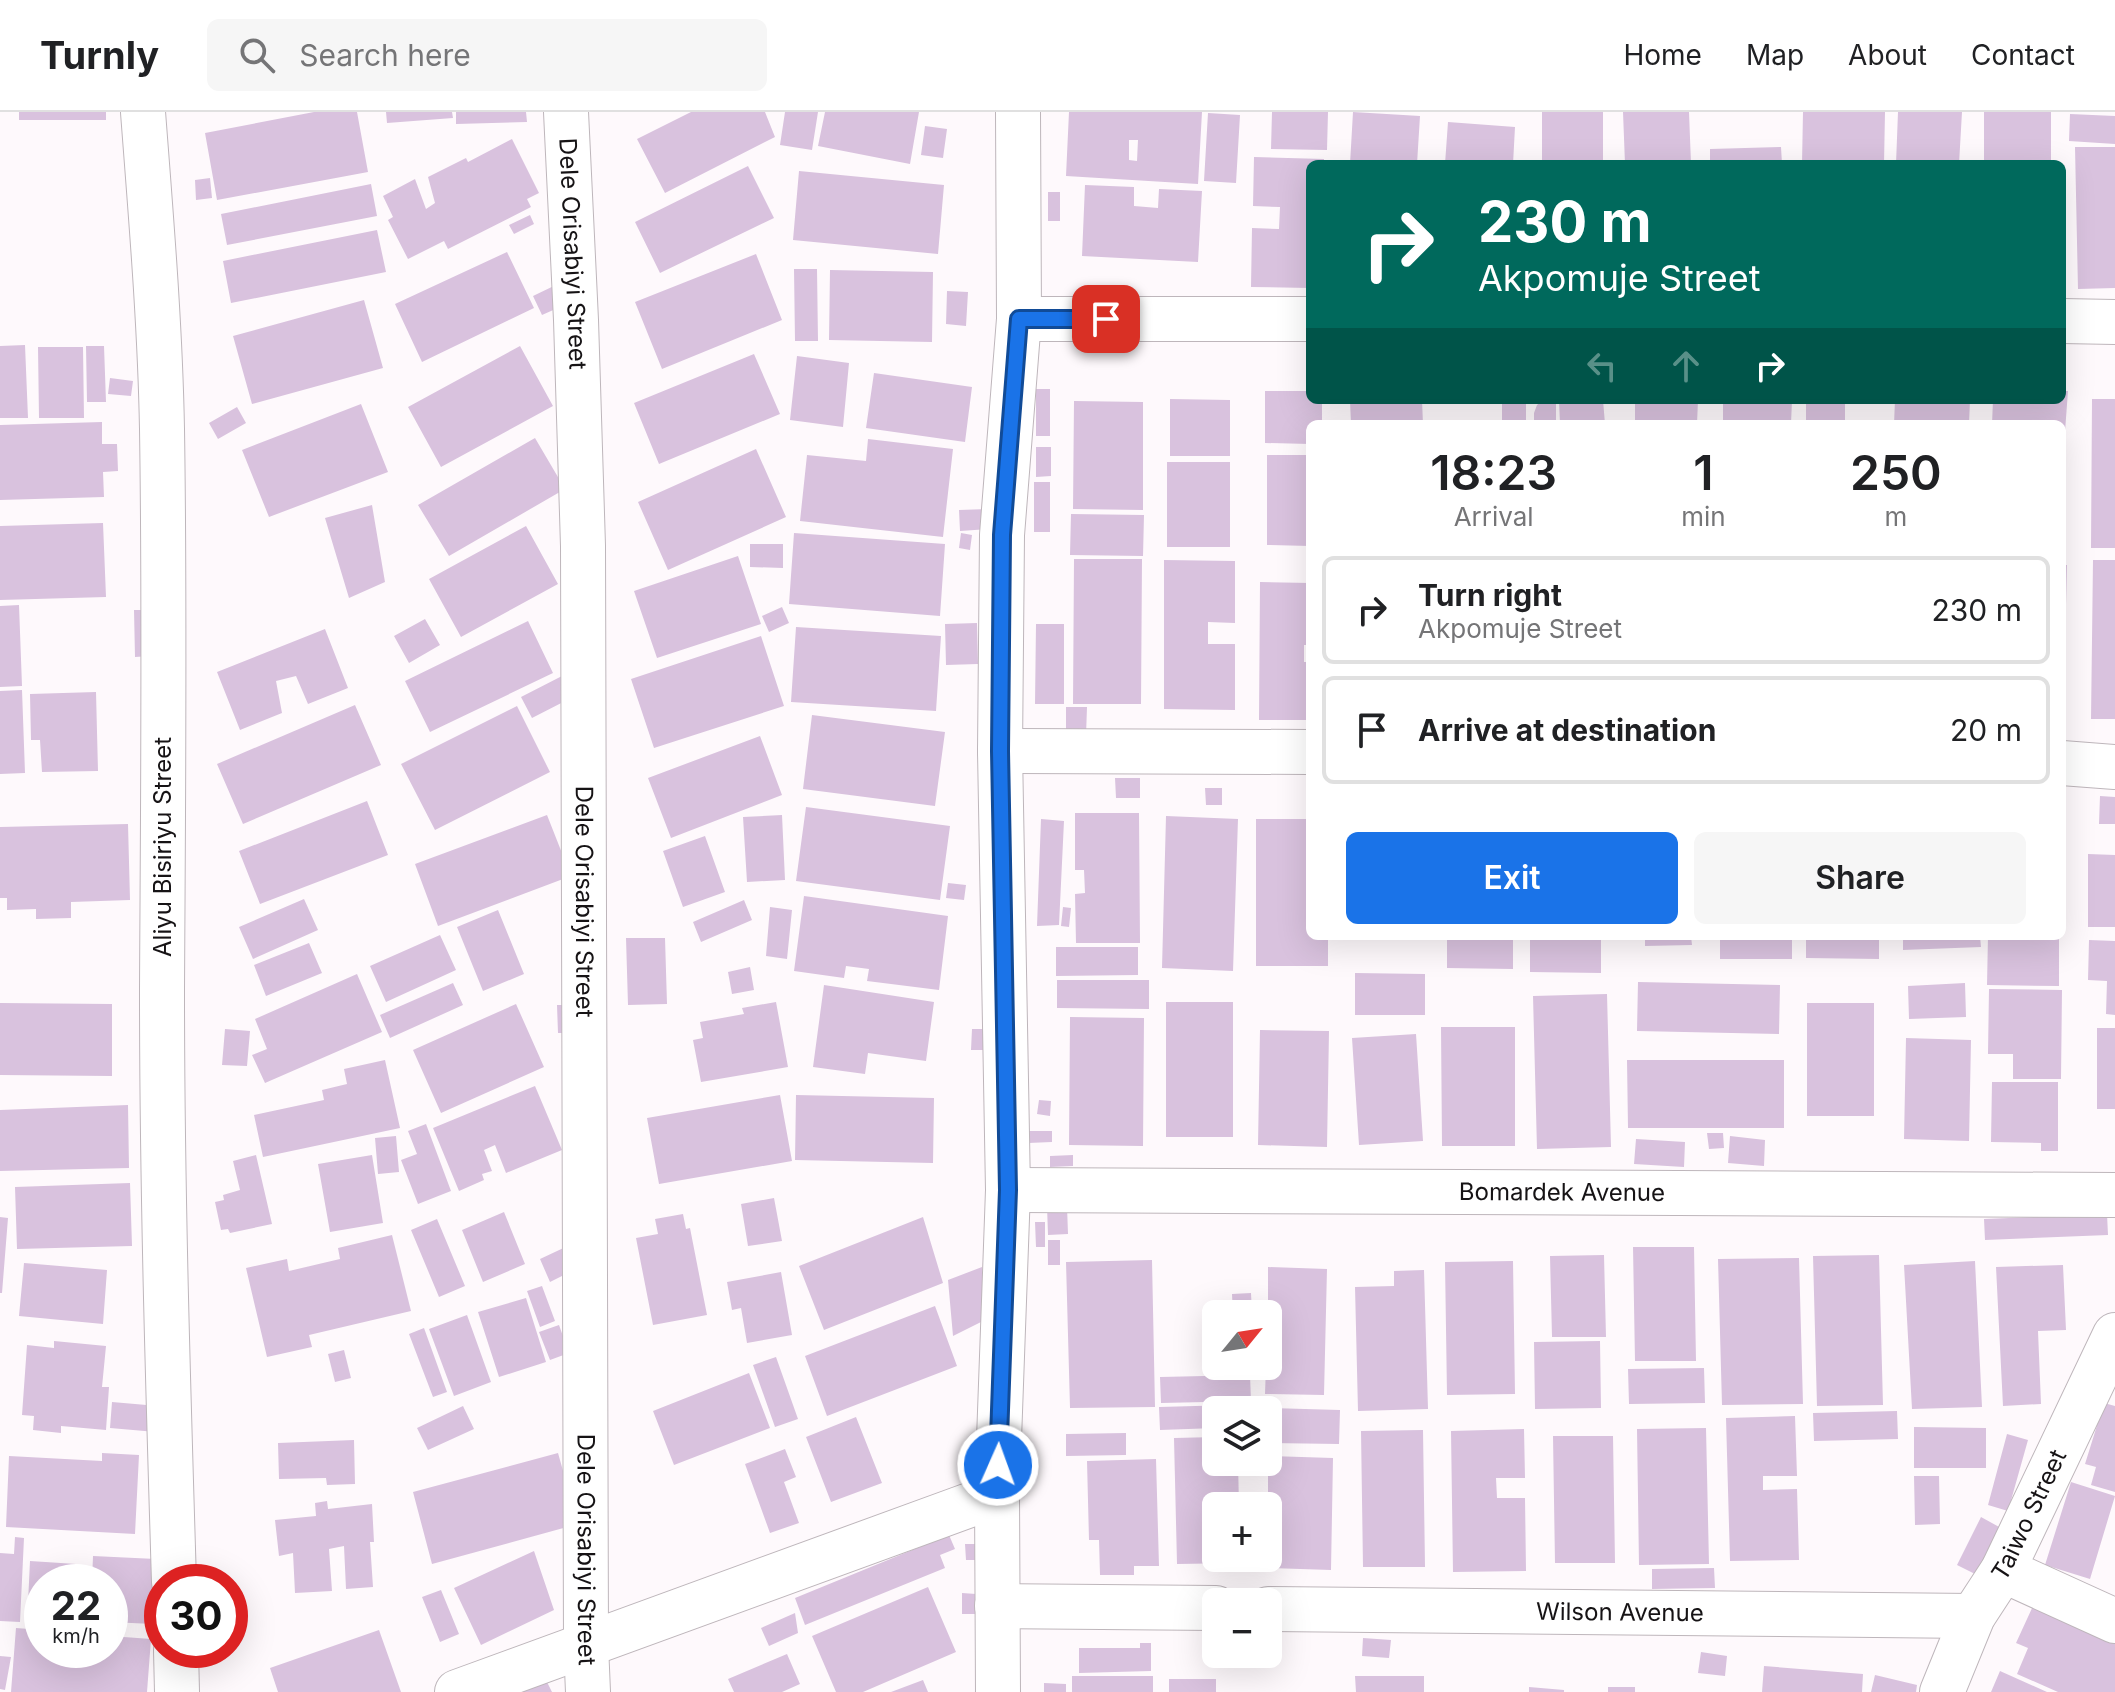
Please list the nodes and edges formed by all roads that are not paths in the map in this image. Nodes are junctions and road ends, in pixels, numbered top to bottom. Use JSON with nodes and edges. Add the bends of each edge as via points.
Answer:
{"nodes":[{"id":1,"x":143,"y":112,"type":"edge"},
{"id":2,"x":566,"y":112,"type":"edge"},
{"id":3,"x":1018,"y":112,"type":"edge"},
{"id":4,"x":1019,"y":319,"type":"junction"},
{"id":5,"x":1306,"y":319,"type":"edge"},
{"id":6,"x":2066,"y":321,"type":"edge"},
{"id":7,"x":2115,"y":322,"type":"edge"},
{"id":8,"x":1000,"y":751,"type":"junction"},
{"id":9,"x":1306,"y":752,"type":"edge"},
{"id":10,"x":2066,"y":763,"type":"edge"},
{"id":11,"x":2115,"y":767,"type":"edge"},
{"id":12,"x":1008,"y":1190,"type":"junction"},
{"id":13,"x":2115,"y":1195,"type":"edge"},
{"id":14,"x":2115,"y":1335,"type":"edge"},
{"id":15,"x":997,"y":1495,"type":"junction"},
{"id":16,"x":173,"y":1564,"type":"edge"},
{"id":17,"x":2003,"y":1570,"type":"junction"},
{"id":18,"x":997,"y":1606,"type":"junction"},
{"id":19,"x":1202,"y":1608,"type":"edge"},
{"id":20,"x":1282,"y":1609,"type":"edge"},
{"id":21,"x":1973,"y":1616,"type":"junction"},
{"id":22,"x":2115,"y":1621,"type":"edge"},
{"id":23,"x":586,"y":1645,"type":"junction"},
{"id":24,"x":176,"y":1668,"type":"edge"},
{"id":25,"x":177,"y":1692,"type":"edge"},
{"id":26,"x":457,"y":1692,"type":"edge"},
{"id":27,"x":588,"y":1692,"type":"edge"},
{"id":28,"x":998,"y":1692,"type":"edge"},
{"id":29,"x":1942,"y":1692,"type":"edge"}],
"edges":[{"from":1,"to":16,"type":"street","name":"Aliyu Bisiriyu Street","via":[[162,425],[162,1008]]},
{"from":2,"to":23,"type":"street","name":"Dele Orisabiyi Street","via":[[583,546]]},
{"from":3,"to":4,"type":"street"},
{"from":4,"to":5,"type":"street"},
{"from":4,"to":8,"type":"street","via":[[1002,535]]},
{"from":6,"to":7,"type":"street"},
{"from":8,"to":9,"type":"street"},
{"from":8,"to":12,"type":"street"},
{"from":10,"to":11,"type":"street"},
{"from":12,"to":13,"type":"street","name":"Bomardek Avenue"},
{"from":12,"to":15,"type":"street"},
{"from":14,"to":17,"type":"street","name":"Taiwo Street"},
{"from":15,"to":18,"type":"street"},
{"from":15,"to":23,"type":"street"},
{"from":17,"to":21,"type":"street","name":"Taiwo Street"},
{"from":17,"to":22,"type":"street"},
{"from":18,"to":19,"type":"street"},
{"from":18,"to":28,"type":"street"},
{"from":20,"to":21,"type":"street","name":"Wilson Avenue"},
{"from":21,"to":29,"type":"street","name":"Taiwo Street"},
{"from":23,"to":26,"type":"street"},
{"from":23,"to":27,"type":"street","name":"Dele Orisabiyi Street"},
{"from":24,"to":25,"type":"street"}]}
